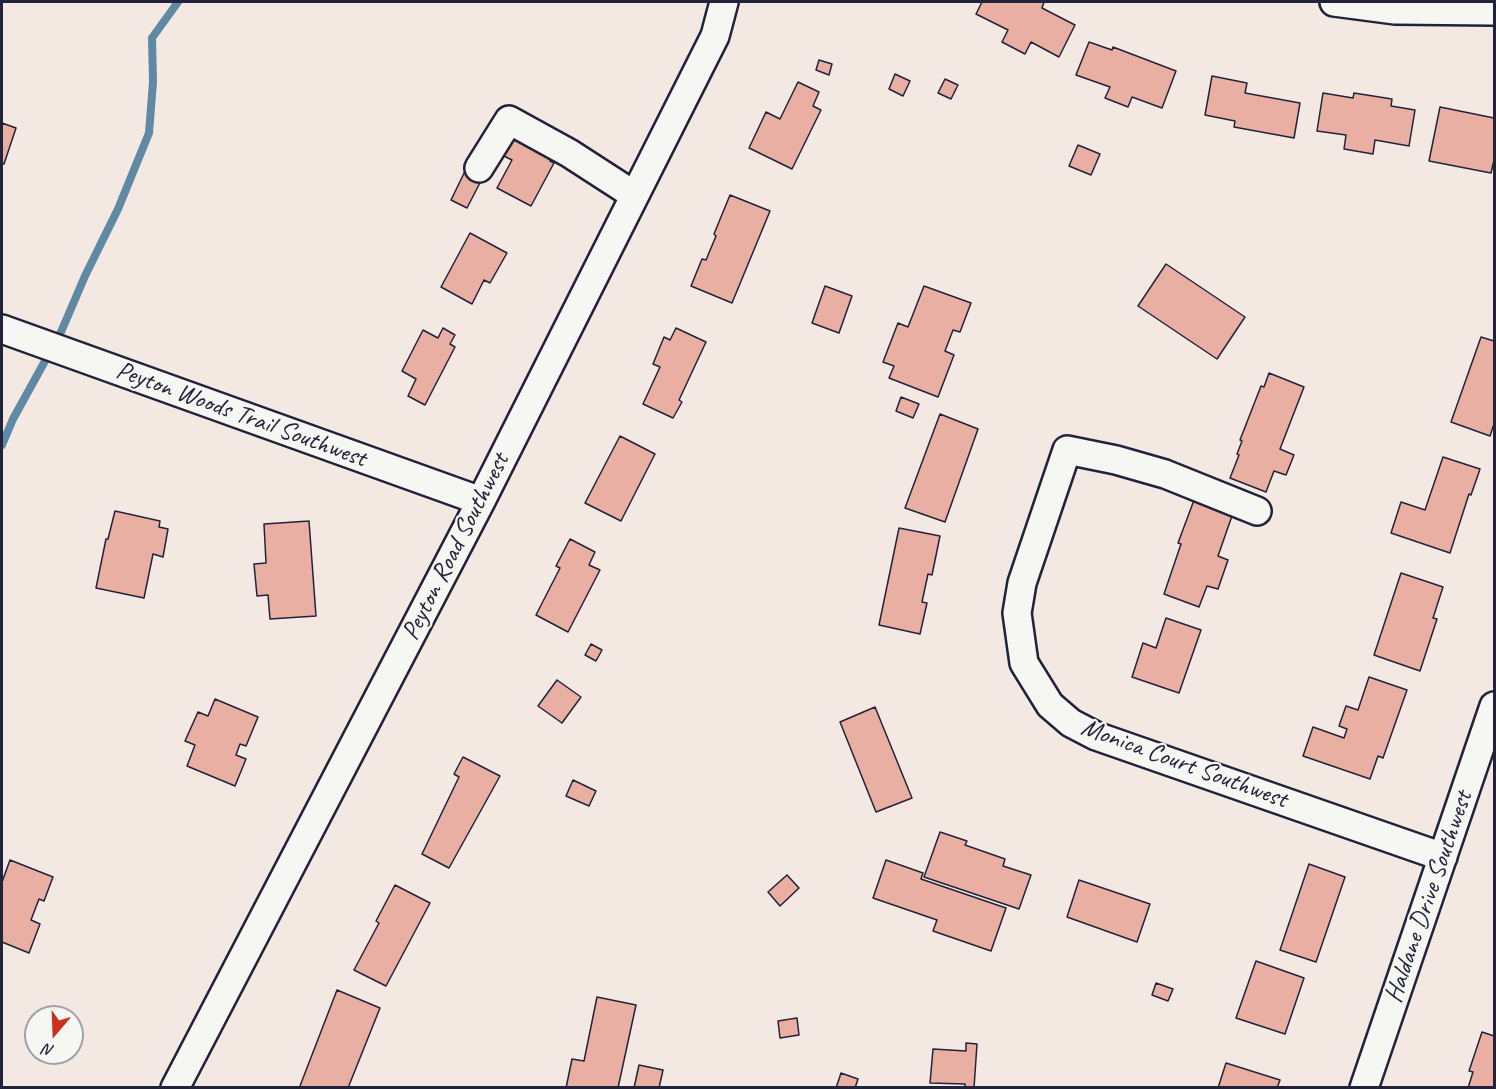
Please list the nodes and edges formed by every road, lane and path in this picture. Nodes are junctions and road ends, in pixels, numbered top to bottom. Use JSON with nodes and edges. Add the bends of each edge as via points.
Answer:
{"nodes":[{"id":1,"x":724,"y":2,"type":"edge"},
{"id":2,"x":1334,"y":2,"type":"edge"},
{"id":3,"x":1494,"y":11,"type":"edge"},
{"id":4,"x":479,"y":168,"type":"dead end"},
{"id":5,"x":634,"y":195,"type":"junction"},
{"id":6,"x":2,"y":329,"type":"edge"},
{"id":7,"x":481,"y":501,"type":"junction"},
{"id":8,"x":1257,"y":511,"type":"dead end"},
{"id":9,"x":1494,"y":706,"type":"edge"},
{"id":10,"x":1443,"y":857,"type":"junction"},
{"id":11,"x":175,"y":1088,"type":"edge"},
{"id":12,"x":1364,"y":1088,"type":"edge"}],
"edges":[{"from":1,"to":5,"type":"street","name":"Peyton Road Southwest","via":[[715,36]]},
{"from":2,"to":3,"type":"street","via":[[1395,10]]},
{"from":4,"to":5,"type":"street","via":[[509,120]]},
{"from":5,"to":7,"type":"street","name":"Peyton Road Southwest"},
{"from":6,"to":7,"type":"street","name":"Peyton Woods Trail Southwest"},
{"from":7,"to":11,"type":"street","name":"Peyton Road Southwest"},
{"from":8,"to":10,"type":"street","name":"Monica Court Southwest","via":[[1165,474],[1067,450],[1022,583],[1017,613],[1024,663],[1050,705],[1071,723],[1096,736]]},
{"from":9,"to":10,"type":"street","name":"Haldane Drive Southwest"},
{"from":10,"to":12,"type":"street","name":"Haldane Drive Southwest"}]}
